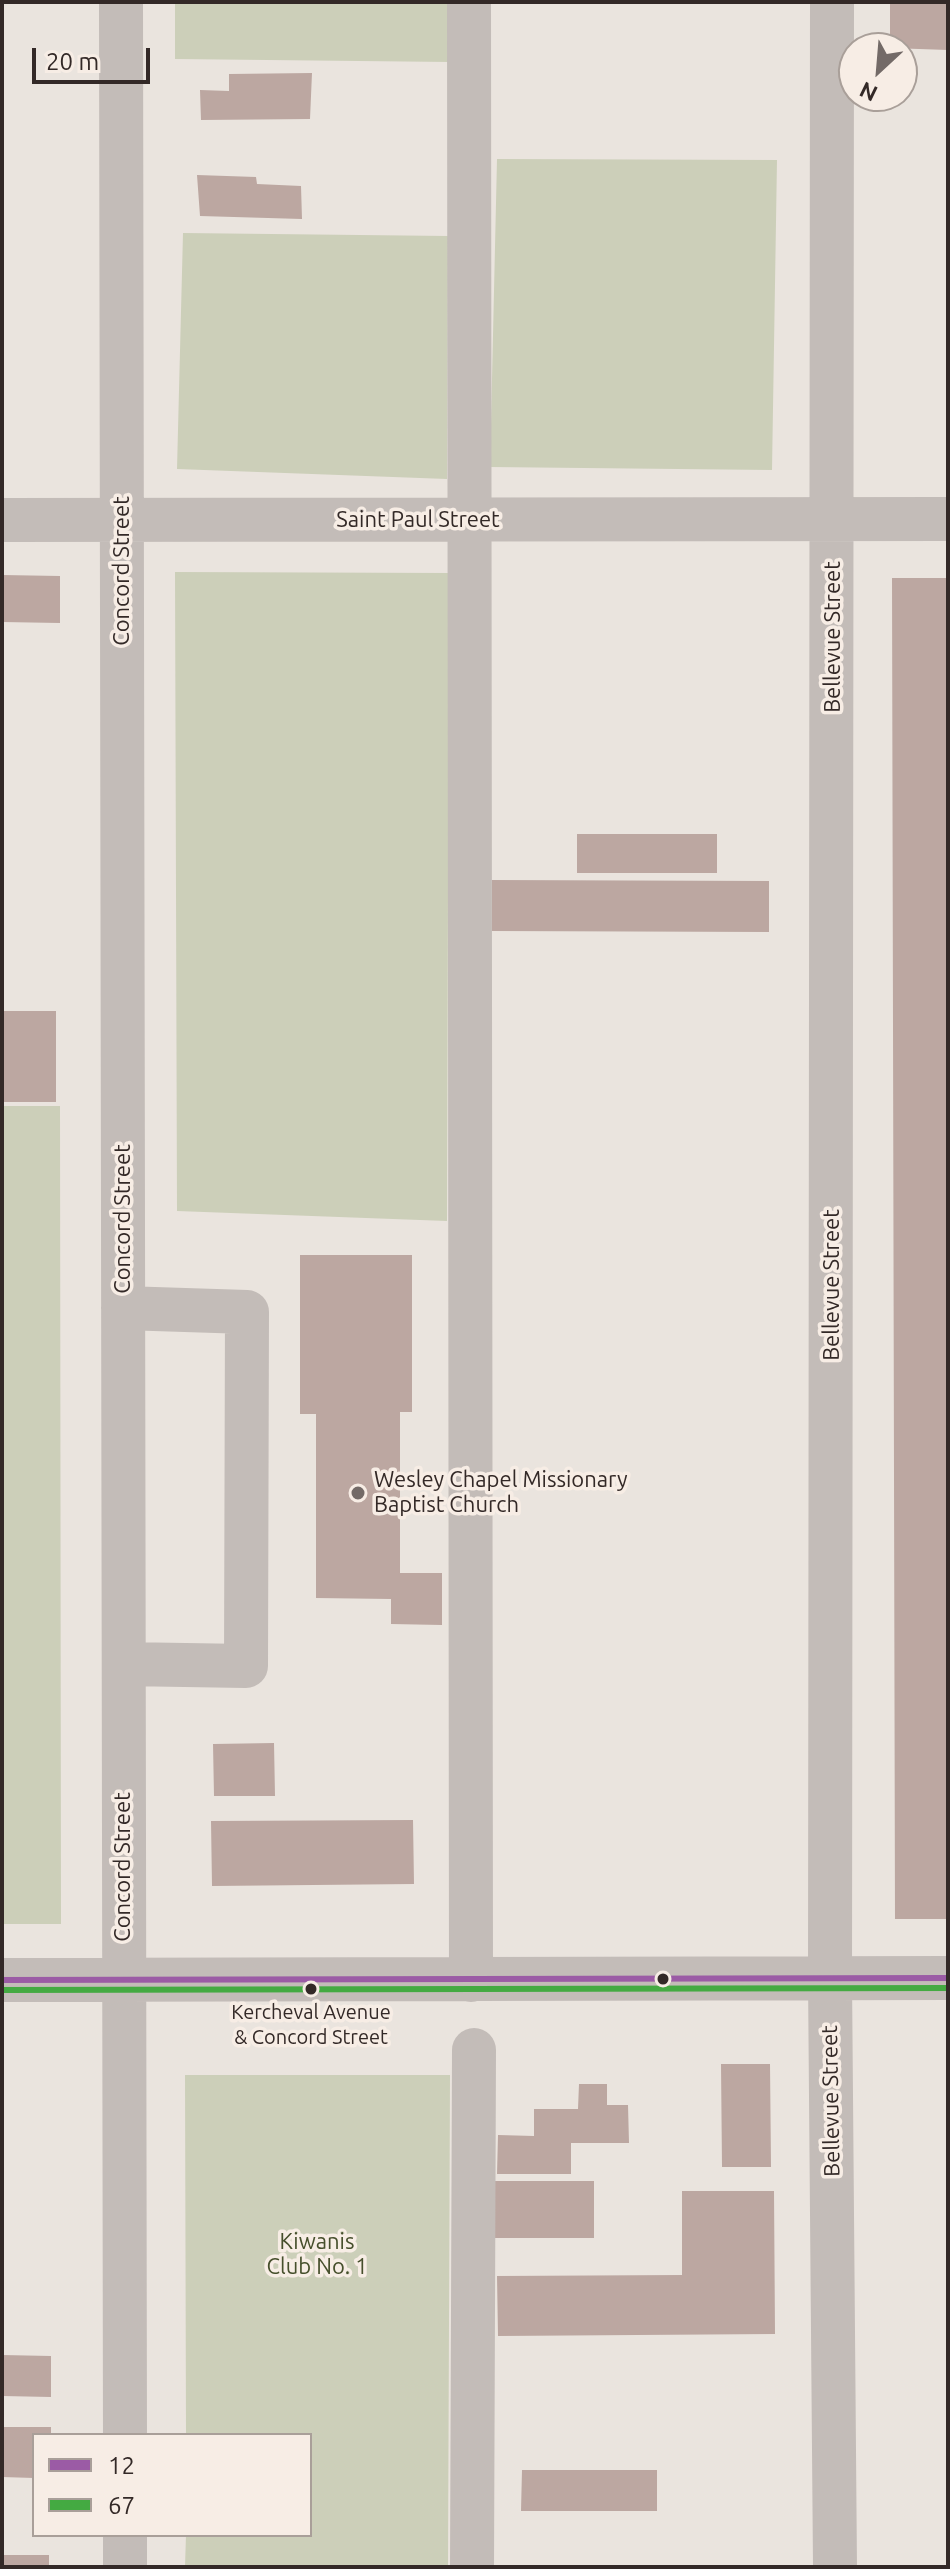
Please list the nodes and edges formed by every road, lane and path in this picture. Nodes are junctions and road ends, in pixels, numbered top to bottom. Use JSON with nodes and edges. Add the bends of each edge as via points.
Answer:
{"nodes":[{"id":1,"x":121,"y":2,"type":"edge"},
{"id":2,"x":469,"y":2,"type":"edge"},
{"id":3,"x":832,"y":2,"type":"edge"},
{"id":4,"x":833,"y":519,"type":"junction"},
{"id":5,"x":948,"y":519,"type":"edge"},
{"id":6,"x":2,"y":520,"type":"edge"},
{"id":7,"x":122,"y":520,"type":"junction"},
{"id":8,"x":471,"y":520,"type":"junction"},
{"id":9,"x":123,"y":1308,"type":"junction"},
{"id":10,"x":124,"y":1664,"type":"junction"},
{"id":11,"x":830,"y":1978,"type":"junction"},
{"id":12,"x":948,"y":1978,"type":"edge"},
{"id":13,"x":2,"y":1980,"type":"edge"},
{"id":14,"x":122,"y":1980,"type":"junction"},
{"id":15,"x":471,"y":1980,"type":"junction"},
{"id":16,"x":474,"y":2050,"type":"dead end"},
{"id":17,"x":125,"y":2433,"type":"edge"},
{"id":18,"x":125,"y":2537,"type":"edge"},
{"id":19,"x":125,"y":2567,"type":"edge"},
{"id":20,"x":472,"y":2567,"type":"edge"},
{"id":21,"x":835,"y":2567,"type":"edge"}],
"edges":[{"from":1,"to":7,"type":"street","name":"Concord Street"},
{"from":2,"to":8,"type":"street"},
{"from":3,"to":4,"type":"street","name":"Bellevue Street"},
{"from":4,"to":5,"type":"street","name":"Saint Paul Street"},
{"from":4,"to":8,"type":"street","name":"Saint Paul Street"},
{"from":4,"to":11,"type":"street","name":"Bellevue Street"},
{"from":6,"to":7,"type":"street","name":"Saint Paul Street"},
{"from":7,"to":8,"type":"street","name":"Saint Paul Street"},
{"from":7,"to":9,"type":"street","name":"Concord Street"},
{"from":8,"to":15,"type":"street"},
{"from":9,"to":10,"type":"street","name":"Concord Street"},
{"from":9,"to":10,"type":"street","via":[[247,1312],[246,1666]]},
{"from":10,"to":14,"type":"street","name":"Concord Street"},
{"from":11,"to":12,"type":"street"},
{"from":11,"to":15,"type":"street"},
{"from":11,"to":21,"type":"street","name":"Bellevue Street"},
{"from":13,"to":14,"type":"street"},
{"from":14,"to":15,"type":"street"},
{"from":14,"to":17,"type":"street","name":"Concord Street"},
{"from":16,"to":20,"type":"street"},
{"from":18,"to":19,"type":"street"}]}
